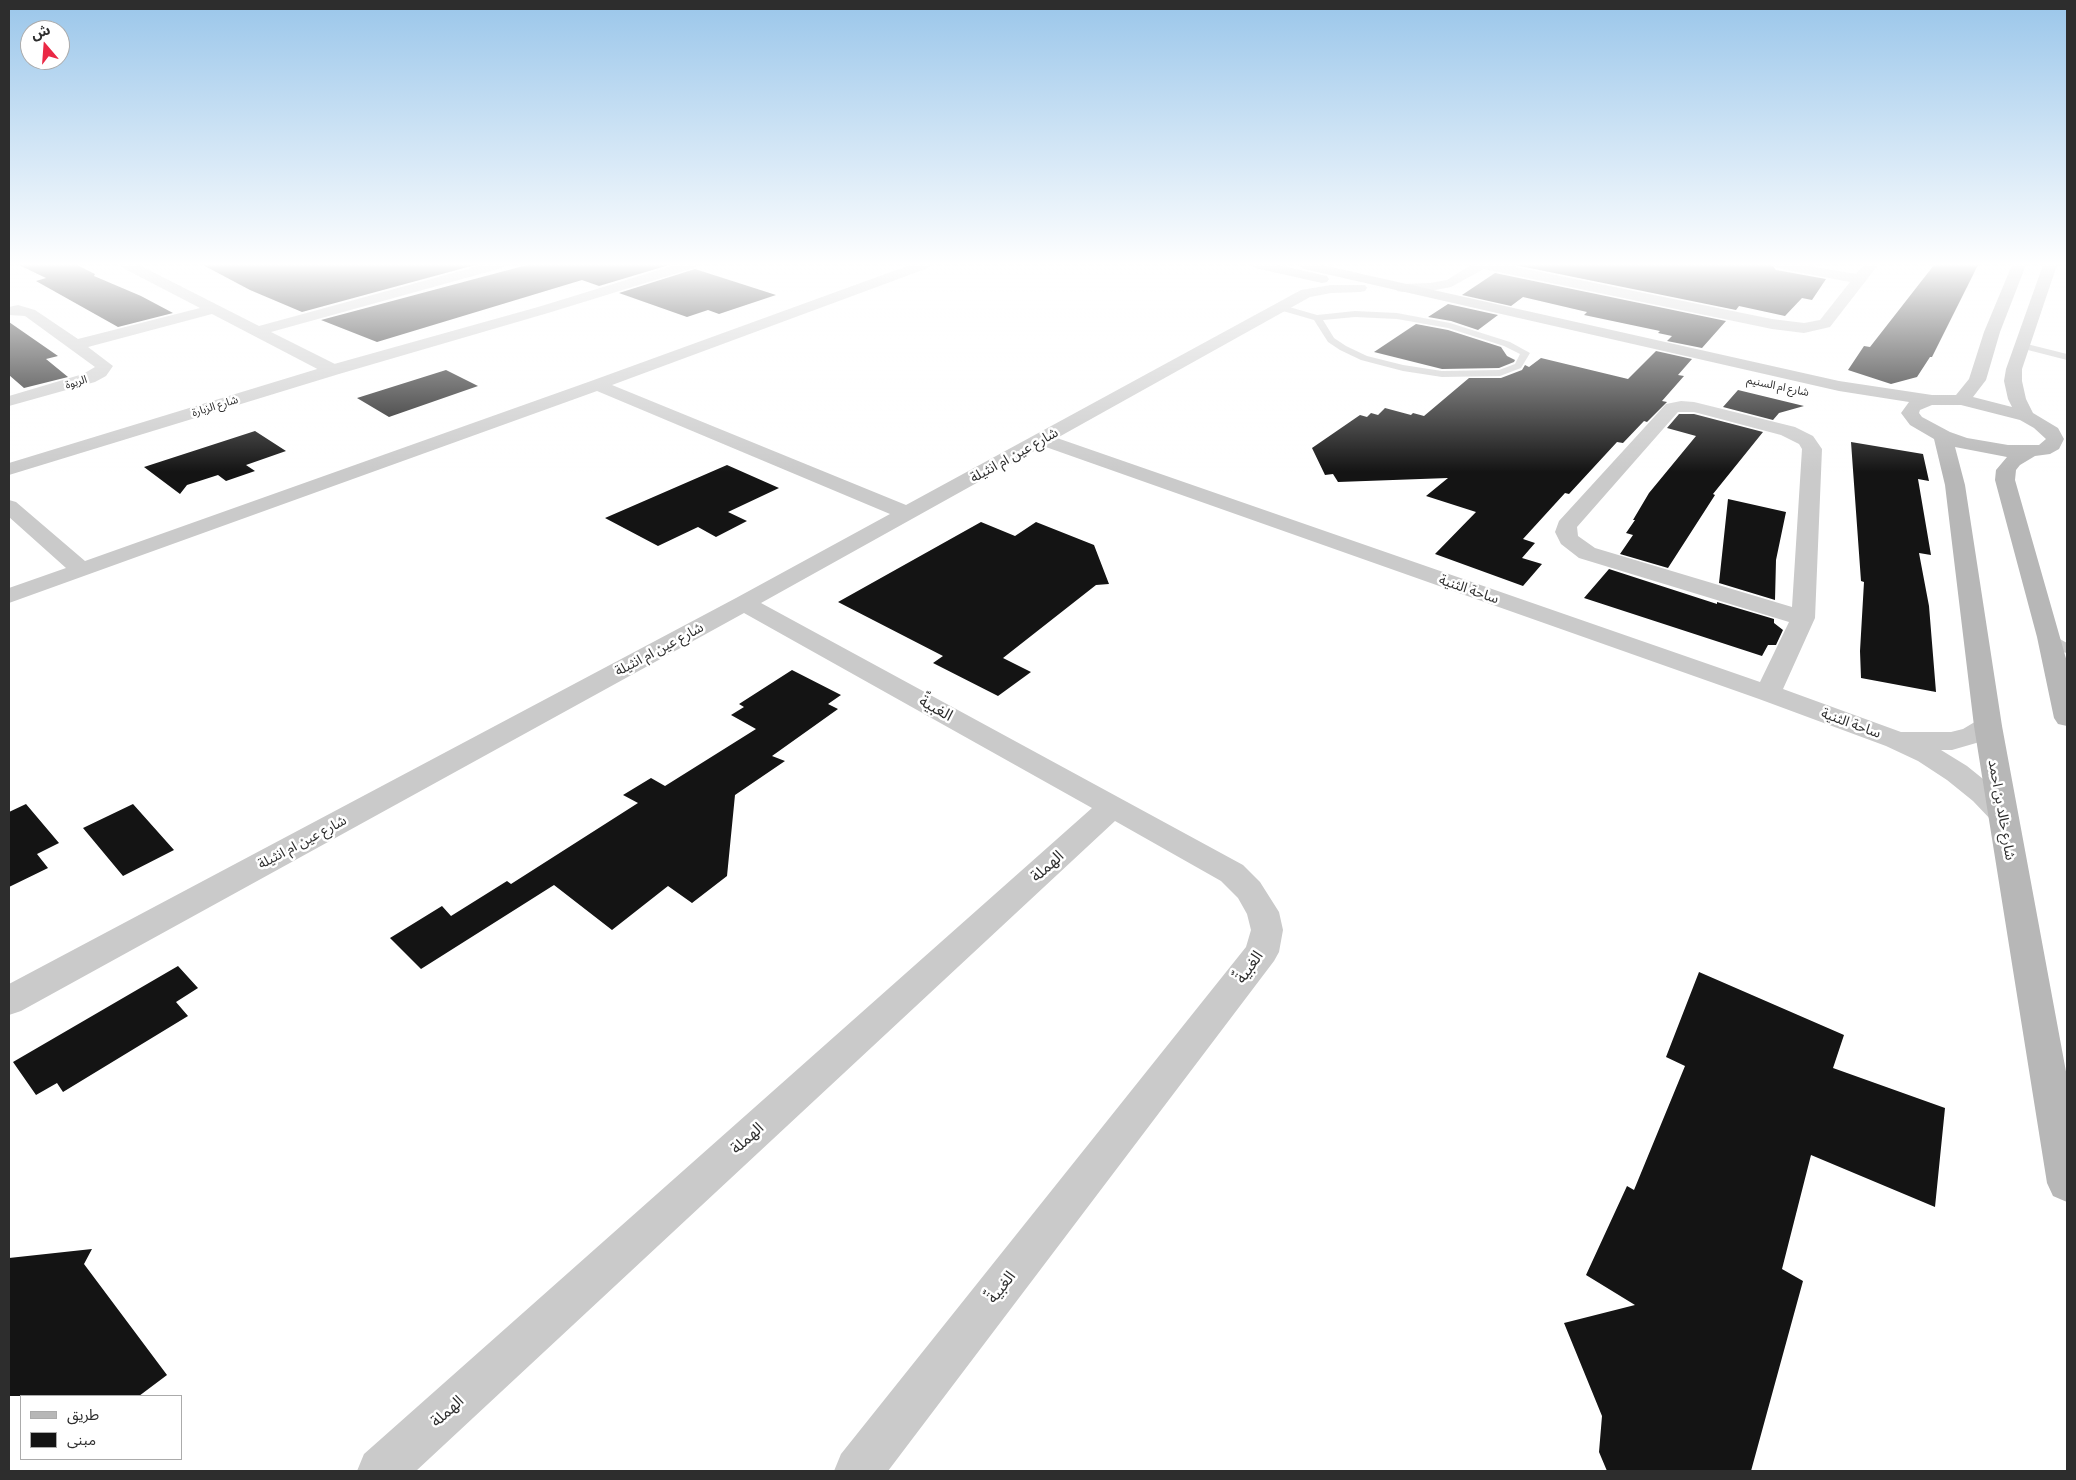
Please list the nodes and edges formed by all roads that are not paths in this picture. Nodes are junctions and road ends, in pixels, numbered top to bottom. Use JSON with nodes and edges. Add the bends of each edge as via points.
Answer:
{"nodes":[{"id":1,"x":60,"y":334,"type":"edge"},
{"id":2,"x":117,"y":334,"type":"edge"},
{"id":3,"x":264,"y":334,"type":"edge"},
{"id":4,"x":451,"y":334,"type":"edge"},
{"id":5,"x":456,"y":334,"type":"edge"},
{"id":6,"x":735,"y":334,"type":"edge"},
{"id":7,"x":1232,"y":334,"type":"edge"},
{"id":8,"x":1327,"y":334,"type":"edge"},
{"id":9,"x":1482,"y":334,"type":"edge"},
{"id":10,"x":1558,"y":334,"type":"edge"},
{"id":11,"x":1608,"y":334,"type":"edge"},
{"id":12,"x":1991,"y":334,"type":"edge"},
{"id":13,"x":2027,"y":334,"type":"edge"},
{"id":14,"x":421,"y":344,"type":"junction"},
{"id":15,"x":75,"y":345,"type":"junction"},
{"id":16,"x":2023,"y":346,"type":"junction"},
{"id":17,"x":2067,"y":357,"type":"edge"},
{"id":18,"x":333,"y":370,"type":"junction"},
{"id":19,"x":597,"y":385,"type":"junction"},
{"id":20,"x":1932,"y":400,"type":"junction"},
{"id":21,"x":1961,"y":400,"type":"junction"},
{"id":22,"x":9,"y":401,"type":"edge"},
{"id":23,"x":1872,"y":407,"type":"dead end"},
{"id":24,"x":1891,"y":413,"type":"dead end"},
{"id":25,"x":2034,"y":420,"type":"junction"},
{"id":26,"x":1916,"y":421,"type":"junction"},
{"id":27,"x":2067,"y":432,"type":"edge"},
{"id":28,"x":1943,"y":436,"type":"junction"},
{"id":29,"x":1042,"y":440,"type":"junction"},
{"id":30,"x":2037,"y":450,"type":"junction"},
{"id":31,"x":2067,"y":454,"type":"edge"},
{"id":32,"x":9,"y":469,"type":"edge"},
{"id":33,"x":9,"y":506,"type":"edge"},
{"id":34,"x":907,"y":513,"type":"junction"},
{"id":35,"x":82,"y":570,"type":"junction"},
{"id":36,"x":9,"y":596,"type":"edge"},
{"id":37,"x":744,"y":602,"type":"junction"},
{"id":38,"x":1803,"y":618,"type":"junction"},
{"id":39,"x":2058,"y":643,"type":"edge"},
{"id":40,"x":1768,"y":693,"type":"junction"},
{"id":41,"x":2066,"y":703,"type":"edge"},
{"id":42,"x":1988,"y":726,"type":"junction"},
{"id":43,"x":1896,"y":740,"type":"junction"},
{"id":44,"x":1113,"y":806,"type":"junction"},
{"id":45,"x":2003,"y":815,"type":"junction"},
{"id":46,"x":9,"y":1001,"type":"edge"},
{"id":47,"x":2067,"y":1183,"type":"edge"},
{"id":48,"x":380,"y":1471,"type":"edge"},
{"id":49,"x":858,"y":1471,"type":"edge"}],
"edges":[{"from":1,"to":15,"type":"street","name":"الربوة"},
{"from":2,"to":15,"type":"street"},
{"from":3,"to":18,"type":"street"},
{"from":4,"to":14,"type":"street","name":"شارع الزبارة"},
{"from":5,"to":14,"type":"street","name":"شارع الزبارة"},
{"from":6,"to":19,"type":"street"},
{"from":7,"to":29,"type":"street","name":"شارع عين ام انثيلة"},
{"from":8,"to":9,"type":"lane","via":[[1343,348],[1364,358],[1442,374],[1500,373],[1518,366],[1524,359],[1525,353]]},
{"from":10,"to":23,"type":"main road","name":"شارع ام السنيم"},
{"from":11,"to":20,"type":"main road","name":"شارع ام السنيم","via":[[1839,386]]},
{"from":12,"to":21,"type":"main road","via":[[1977,380]]},
{"from":13,"to":16,"type":"main road"},
{"from":14,"to":18,"type":"street","name":"شارع الزبارة"},
{"from":15,"to":22,"type":"street","name":"الربوة","via":[[105,366],[100,372]]},
{"from":16,"to":17,"type":"lane"},
{"from":16,"to":25,"type":"main road","via":[[2013,381],[2017,399]]},
{"from":18,"to":32,"type":"street","name":"شارع الزبارة"},
{"from":19,"to":34,"type":"street"},
{"from":19,"to":35,"type":"street"},
{"from":20,"to":21,"type":"main road","name":"شارع ام السنيم"},
{"from":20,"to":26,"type":"main road","via":[[1913,407],[1910,413]]},
{"from":21,"to":25,"type":"main road","name":"شارع ام السنيم","via":[[1998,407]]},
{"from":24,"to":26,"type":"main road"},
{"from":25,"to":27,"type":"main road"},
{"from":25,"to":30,"type":"main road","via":[[2051,432],[2055,439],[2052,445]]},
{"from":26,"to":28,"type":"main road"},
{"from":28,"to":30,"type":"main road","via":[[1986,448]]},
{"from":28,"to":42,"type":"main road","name":"شارع خالد بن احمد","via":[[1955,485]]},
{"from":29,"to":34,"type":"street","name":"شارع عين ام انثيلة"},
{"from":29,"to":40,"type":"street","name":"ساحة الثنية"},
{"from":30,"to":31,"type":"main road"},
{"from":30,"to":39,"type":"main road","via":[[2013,461],[2006,470],[2005,480]]},
{"from":33,"to":35,"type":"street"},
{"from":34,"to":37,"type":"street","name":"شارع عين ام انثيلة"},
{"from":35,"to":36,"type":"street"},
{"from":37,"to":44,"type":"street","name":"الغبيةّ"},
{"from":37,"to":46,"type":"street","name":"شارع عين ام انثيلة"},
{"from":38,"to":38,"type":"street","via":[[1812,449],[1806,440],[1788,431],[1694,407],[1672,408],[1567,526],[1569,539],[1587,553]]},
{"from":38,"to":40,"type":"street"},
{"from":39,"to":41,"type":"main road"},
{"from":40,"to":43,"type":"street","name":"ساحة الثنية"},
{"from":42,"to":43,"type":"street","name":"ساحة الثنية","via":[[1973,735],[1952,741]]},
{"from":42,"to":45,"type":"main road","name":"شارع خالد بن احمد"},
{"from":43,"to":45,"type":"street","name":"ساحة الثنية","via":[[1957,773]]},
{"from":44,"to":48,"type":"street","name":"الهملة"},
{"from":44,"to":49,"type":"street","name":"الغبيةّ","via":[[1232,874],[1249,890],[1263,912],[1267,930],[1262,952]]},
{"from":45,"to":47,"type":"main road","name":"شارع خالد بن احمد"}]}
